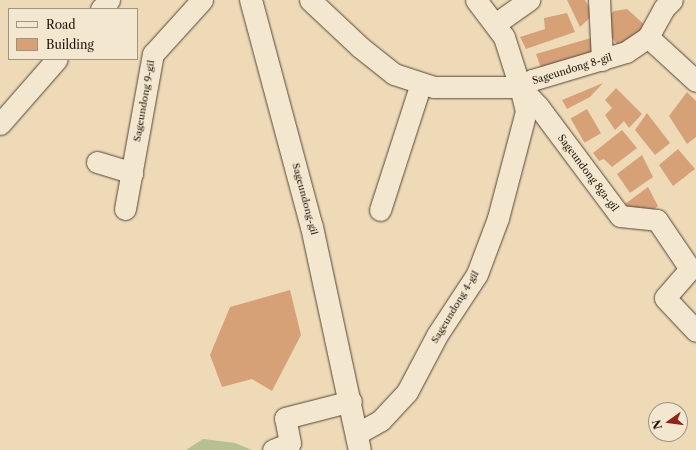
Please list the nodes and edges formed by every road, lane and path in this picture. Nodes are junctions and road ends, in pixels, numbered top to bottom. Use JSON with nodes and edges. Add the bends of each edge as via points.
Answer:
{"nodes":[{"id":1,"x":109,"y":0,"type":"edge"},
{"id":2,"x":202,"y":0,"type":"edge"},
{"id":3,"x":252,"y":0,"type":"edge"},
{"id":4,"x":310,"y":0,"type":"edge"},
{"id":5,"x":476,"y":0,"type":"edge"},
{"id":6,"x":529,"y":0,"type":"edge"},
{"id":7,"x":599,"y":0,"type":"edge"},
{"id":8,"x":672,"y":0,"type":"edge"},
{"id":9,"x":102,"y":8,"type":"edge"},
{"id":10,"x":495,"y":24,"type":"junction"},
{"id":11,"x":648,"y":37,"type":"junction"},
{"id":12,"x":56,"y":60,"type":"edge"},
{"id":13,"x":602,"y":60,"type":"junction"},
{"id":14,"x":696,"y":81,"type":"edge"},
{"id":15,"x":421,"y":83,"type":"junction"},
{"id":16,"x":520,"y":87,"type":"junction"},
{"id":17,"x":0,"y":124,"type":"edge"},
{"id":18,"x":97,"y":162,"type":"dead end"},
{"id":19,"x":132,"y":173,"type":"junction"},
{"id":20,"x":125,"y":209,"type":"dead end"},
{"id":21,"x":380,"y":210,"type":"dead end"},
{"id":22,"x":696,"y":331,"type":"edge"},
{"id":23,"x":351,"y":401,"type":"junction"},
{"id":24,"x":359,"y":442,"type":"edge"},
{"id":25,"x":273,"y":450,"type":"edge"}],
"edges":[{"from":1,"to":9,"type":"street"},
{"from":2,"to":19,"type":"street","name":"Sageundong 9-gil","via":[[153,54]]},
{"from":3,"to":23,"type":"street","name":"Sageundong-gil","via":[[312,227]]},
{"from":4,"to":15,"type":"street","name":"Sageundong 8-gil","via":[[360,47],[394,74]]},
{"from":5,"to":10,"type":"street","name":"Sageundong 8ga-gil"},
{"from":6,"to":10,"type":"street"},
{"from":7,"to":13,"type":"street"},
{"from":8,"to":11,"type":"street","name":"Sageundong 8-gil","via":[[664,8]]},
{"from":10,"to":16,"type":"street","name":"Sageundong 8ga-gil","via":[[504,37]]},
{"from":11,"to":13,"type":"street","name":"Sageundong 8-gil","via":[[626,52]]},
{"from":11,"to":14,"type":"street"},
{"from":12,"to":17,"type":"street"},
{"from":13,"to":16,"type":"street","name":"Sageundong 8-gil","via":[[532,80]]},
{"from":15,"to":16,"type":"street","name":"Sageundong 8-gil","via":[[434,87]]},
{"from":15,"to":21,"type":"street"},
{"from":16,"to":22,"type":"street","name":"Sageundong 8ga-gil","via":[[538,106],[620,216],[657,220],[690,269],[665,298]]},
{"from":16,"to":24,"type":"street","name":"Sageundong 4-gil","via":[[526,111],[498,218],[477,274],[437,335],[407,392]]},
{"from":18,"to":19,"type":"street"},
{"from":19,"to":20,"type":"street","name":"Sageundong 9-gil"},
{"from":23,"to":24,"type":"street","name":"Sageundong-gil"},
{"from":23,"to":25,"type":"street","via":[[285,418],[290,443]]}]}
